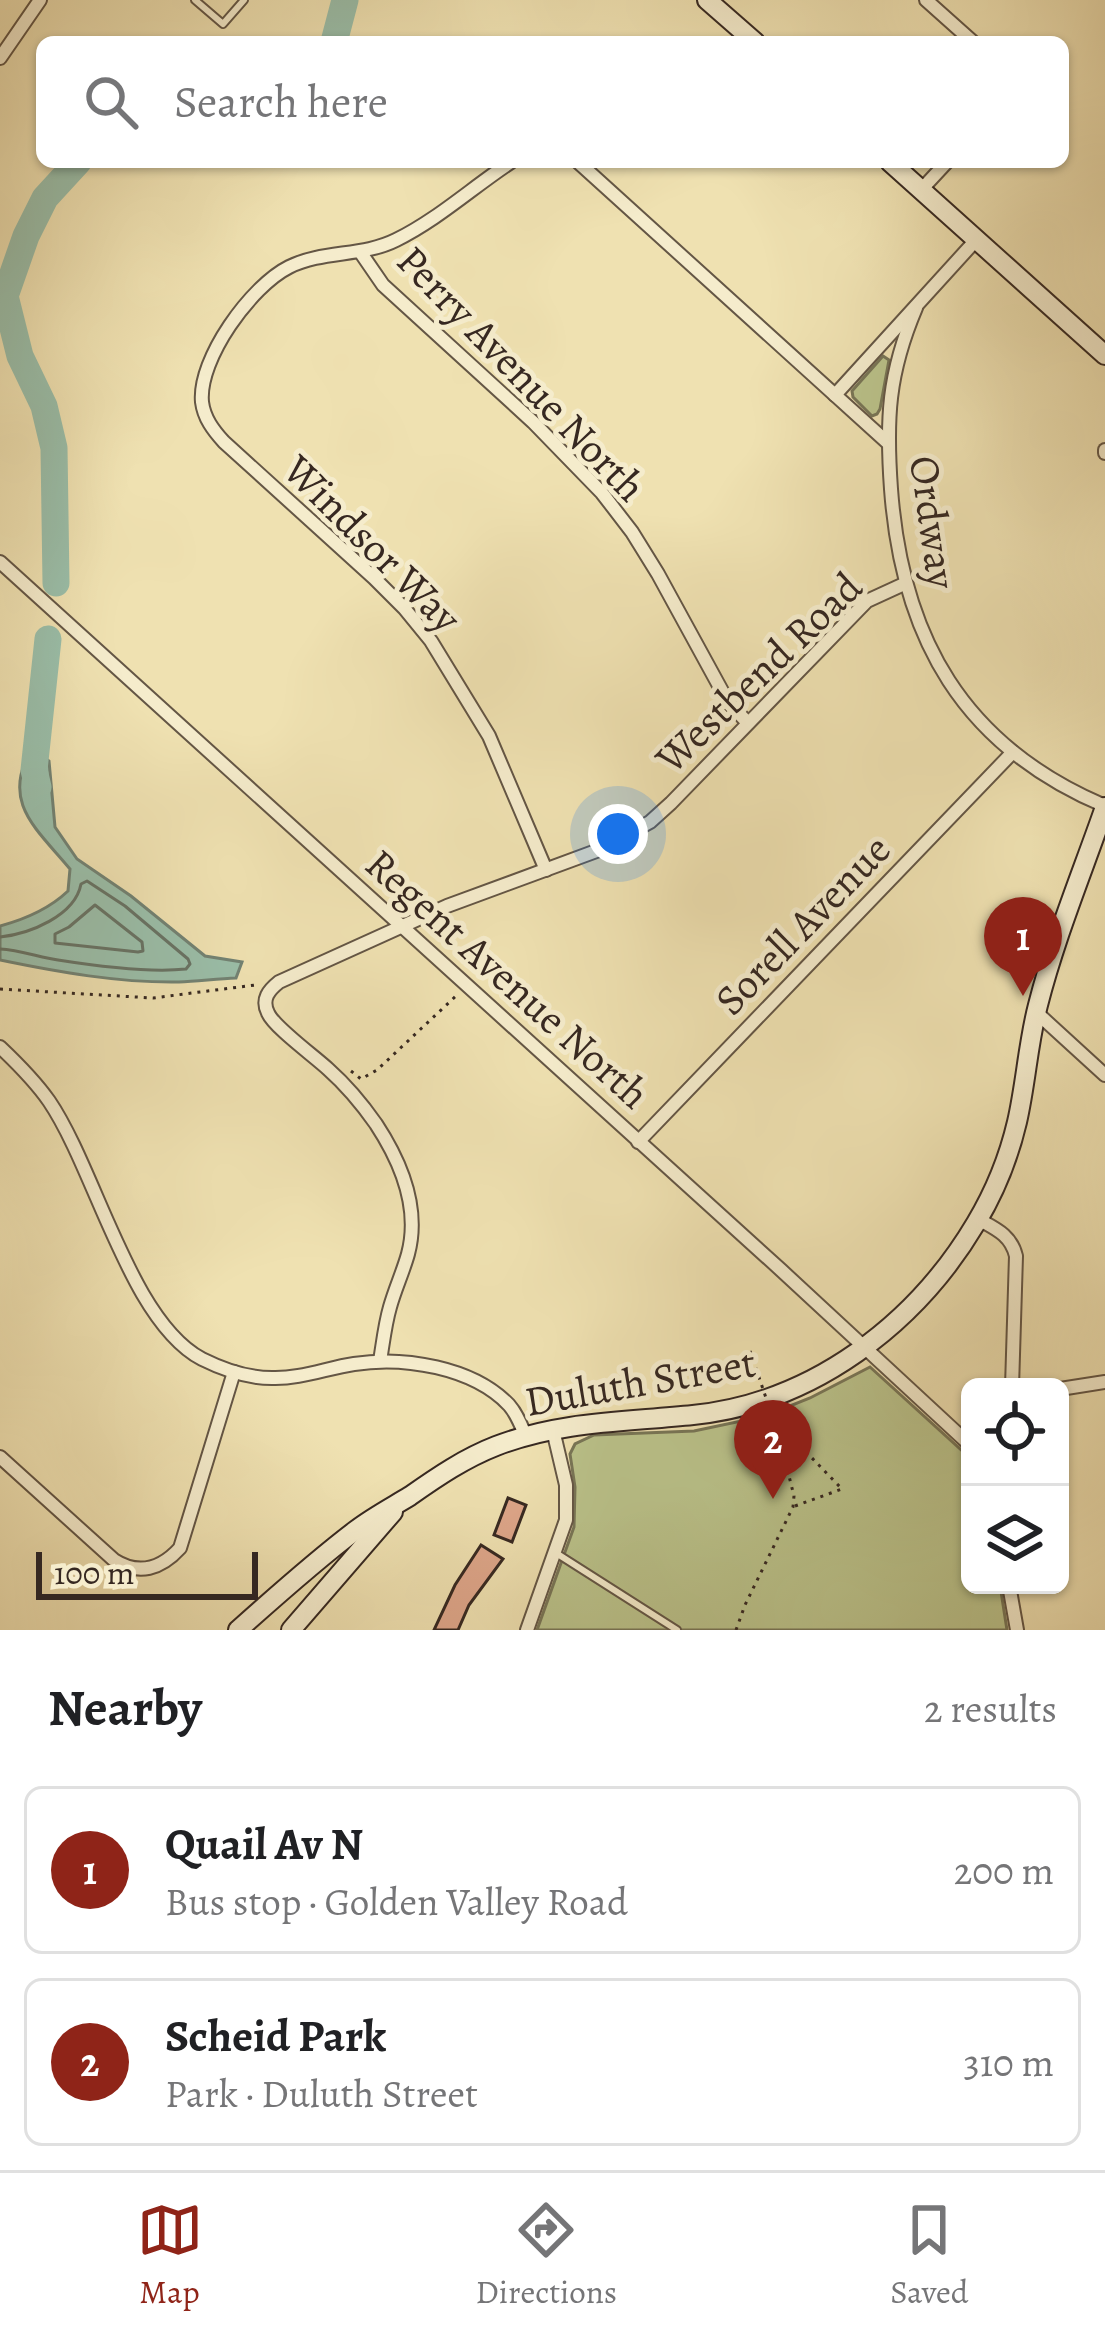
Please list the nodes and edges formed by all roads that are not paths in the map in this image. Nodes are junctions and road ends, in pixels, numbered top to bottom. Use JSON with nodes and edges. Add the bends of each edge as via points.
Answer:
{"nodes":[{"id":1,"x":40,"y":0,"type":"edge"},
{"id":2,"x":195,"y":0,"type":"edge"},
{"id":3,"x":244,"y":0,"type":"edge"},
{"id":4,"x":707,"y":0,"type":"edge"},
{"id":5,"x":926,"y":0,"type":"edge"},
{"id":6,"x":0,"y":28,"type":"edge"},
{"id":7,"x":747,"y":36,"type":"edge"},
{"id":8,"x":966,"y":36,"type":"edge"},
{"id":9,"x":14,"y":37,"type":"junction"},
{"id":10,"x":0,"y":58,"type":"edge"},
{"id":11,"x":503,"y":168,"type":"edge"},
{"id":12,"x":585,"y":168,"type":"edge"},
{"id":13,"x":897,"y":168,"type":"edge"},
{"id":14,"x":941,"y":168,"type":"edge"},
{"id":15,"x":921,"y":190,"type":"junction"},
{"id":16,"x":976,"y":240,"type":"junction"},
{"id":17,"x":361,"y":253,"type":"junction"},
{"id":18,"x":916,"y":308,"type":"junction"},
{"id":19,"x":1105,"y":355,"type":"edge"},
{"id":20,"x":835,"y":395,"type":"junction"},
{"id":21,"x":888,"y":443,"type":"junction"},
{"id":22,"x":0,"y":562,"type":"edge"},
{"id":23,"x":904,"y":584,"type":"junction"},
{"id":24,"x":748,"y":723,"type":"junction"},
{"id":25,"x":1013,"y":752,"type":"junction"},
{"id":26,"x":1105,"y":806,"type":"edge"},
{"id":27,"x":546,"y":870,"type":"junction"},
{"id":28,"x":402,"y":927,"type":"junction"},
{"id":29,"x":1036,"y":1012,"type":"junction"},
{"id":30,"x":0,"y":1047,"type":"edge"},
{"id":31,"x":1105,"y":1075,"type":"edge"},
{"id":32,"x":638,"y":1142,"type":"junction"},
{"id":33,"x":978,"y":1219,"type":"junction"},
{"id":34,"x":865,"y":1347,"type":"junction"},
{"id":35,"x":380,"y":1361,"type":"junction"},
{"id":36,"x":234,"y":1372,"type":"junction"},
{"id":37,"x":1012,"y":1378,"type":"edge"},
{"id":38,"x":1105,"y":1382,"type":"edge"},
{"id":39,"x":1069,"y":1388,"type":"edge"},
{"id":40,"x":553,"y":1430,"type":"junction"},
{"id":41,"x":961,"y":1436,"type":"edge"},
{"id":42,"x":526,"y":1437,"type":"junction"},
{"id":43,"x":0,"y":1456,"type":"edge"},
{"id":44,"x":404,"y":1499,"type":"junction"},
{"id":45,"x":556,"y":1553,"type":"junction"},
{"id":46,"x":1011,"y":1594,"type":"edge"},
{"id":47,"x":238,"y":1630,"type":"edge"},
{"id":48,"x":291,"y":1630,"type":"edge"},
{"id":49,"x":526,"y":1630,"type":"edge"},
{"id":50,"x":676,"y":1630,"type":"edge"},
{"id":51,"x":1017,"y":1630,"type":"edge"}],
"edges":[{"from":1,"to":9,"type":"street"},
{"from":2,"to":3,"type":"lane","via":[[223,24]]},
{"from":4,"to":7,"type":"street"},
{"from":5,"to":8,"type":"street"},
{"from":6,"to":9,"type":"street"},
{"from":9,"to":10,"type":"street"},
{"from":11,"to":17,"type":"street","via":[[412,232]]},
{"from":12,"to":20,"type":"street"},
{"from":13,"to":15,"type":"street"},
{"from":14,"to":15,"type":"street"},
{"from":15,"to":16,"type":"street"},
{"from":16,"to":18,"type":"street","name":"Ordway"},
{"from":16,"to":19,"type":"street"},
{"from":17,"to":24,"type":"street","name":"Perry Avenue North","via":[[382,285],[602,493],[658,574],[728,703]]},
{"from":17,"to":27,"type":"street","name":"Windsor Way","via":[[304,261],[262,286],[205,374],[206,418],[431,641],[489,736]]},
{"from":18,"to":20,"type":"street","name":"Ordway"},
{"from":18,"to":21,"type":"street","name":"Ordway","via":[[892,380]]},
{"from":20,"to":21,"type":"street"},
{"from":21,"to":23,"type":"street","name":"Ordway"},
{"from":22,"to":28,"type":"street","name":"Regent Avenue North"},
{"from":23,"to":24,"type":"street","name":"Westbend Road","via":[[867,601]]},
{"from":23,"to":25,"type":"street","name":"Ordway","via":[[942,672]]},
{"from":24,"to":27,"type":"street","name":"Westbend Road","via":[[650,821]]},
{"from":25,"to":26,"type":"street","name":"Ordway"},
{"from":25,"to":32,"type":"street","name":"Sorell Avenue"},
{"from":26,"to":29,"type":"street","name":"Duluth Street"},
{"from":27,"to":28,"type":"street","name":"Westbend Road"},
{"from":28,"to":32,"type":"street","name":"Regent Avenue North"},
{"from":28,"to":35,"type":"street","name":"Westbend Road","via":[[279,982],[265,1000],[268,1015],[379,1128],[409,1195],[410,1249]]},
{"from":29,"to":31,"type":"street"},
{"from":29,"to":33,"type":"street","name":"Duluth Street","via":[[1016,1124]]},
{"from":30,"to":36,"type":"street","via":[[50,1102],[156,1318],[196,1356]]},
{"from":32,"to":34,"type":"street","name":"Regent Avenue North"},
{"from":33,"to":34,"type":"street","name":"Duluth Street","via":[[933,1284]]},
{"from":33,"to":37,"type":"street","via":[[1005,1234],[1016,1256]]},
{"from":34,"to":40,"type":"street","name":"Duluth Street","via":[[748,1404]]},
{"from":34,"to":41,"type":"street","name":"Regent Avenue North"},
{"from":35,"to":36,"type":"street","via":[[275,1378]]},
{"from":35,"to":42,"type":"street","via":[[454,1371],[504,1400]]},
{"from":36,"to":43,"type":"street","via":[[180,1548],[143,1570],[114,1560]]},
{"from":38,"to":39,"type":"street"},
{"from":40,"to":42,"type":"street","name":"Duluth Street"},
{"from":40,"to":45,"type":"street","via":[[568,1498]]},
{"from":42,"to":44,"type":"street","name":"Duluth Street","via":[[472,1457]]},
{"from":44,"to":47,"type":"street","name":"Duluth Street"},
{"from":44,"to":48,"type":"street","name":"Duluth Street"},
{"from":45,"to":49,"type":"street"},
{"from":45,"to":50,"type":"lane"},
{"from":46,"to":51,"type":"street"}]}
